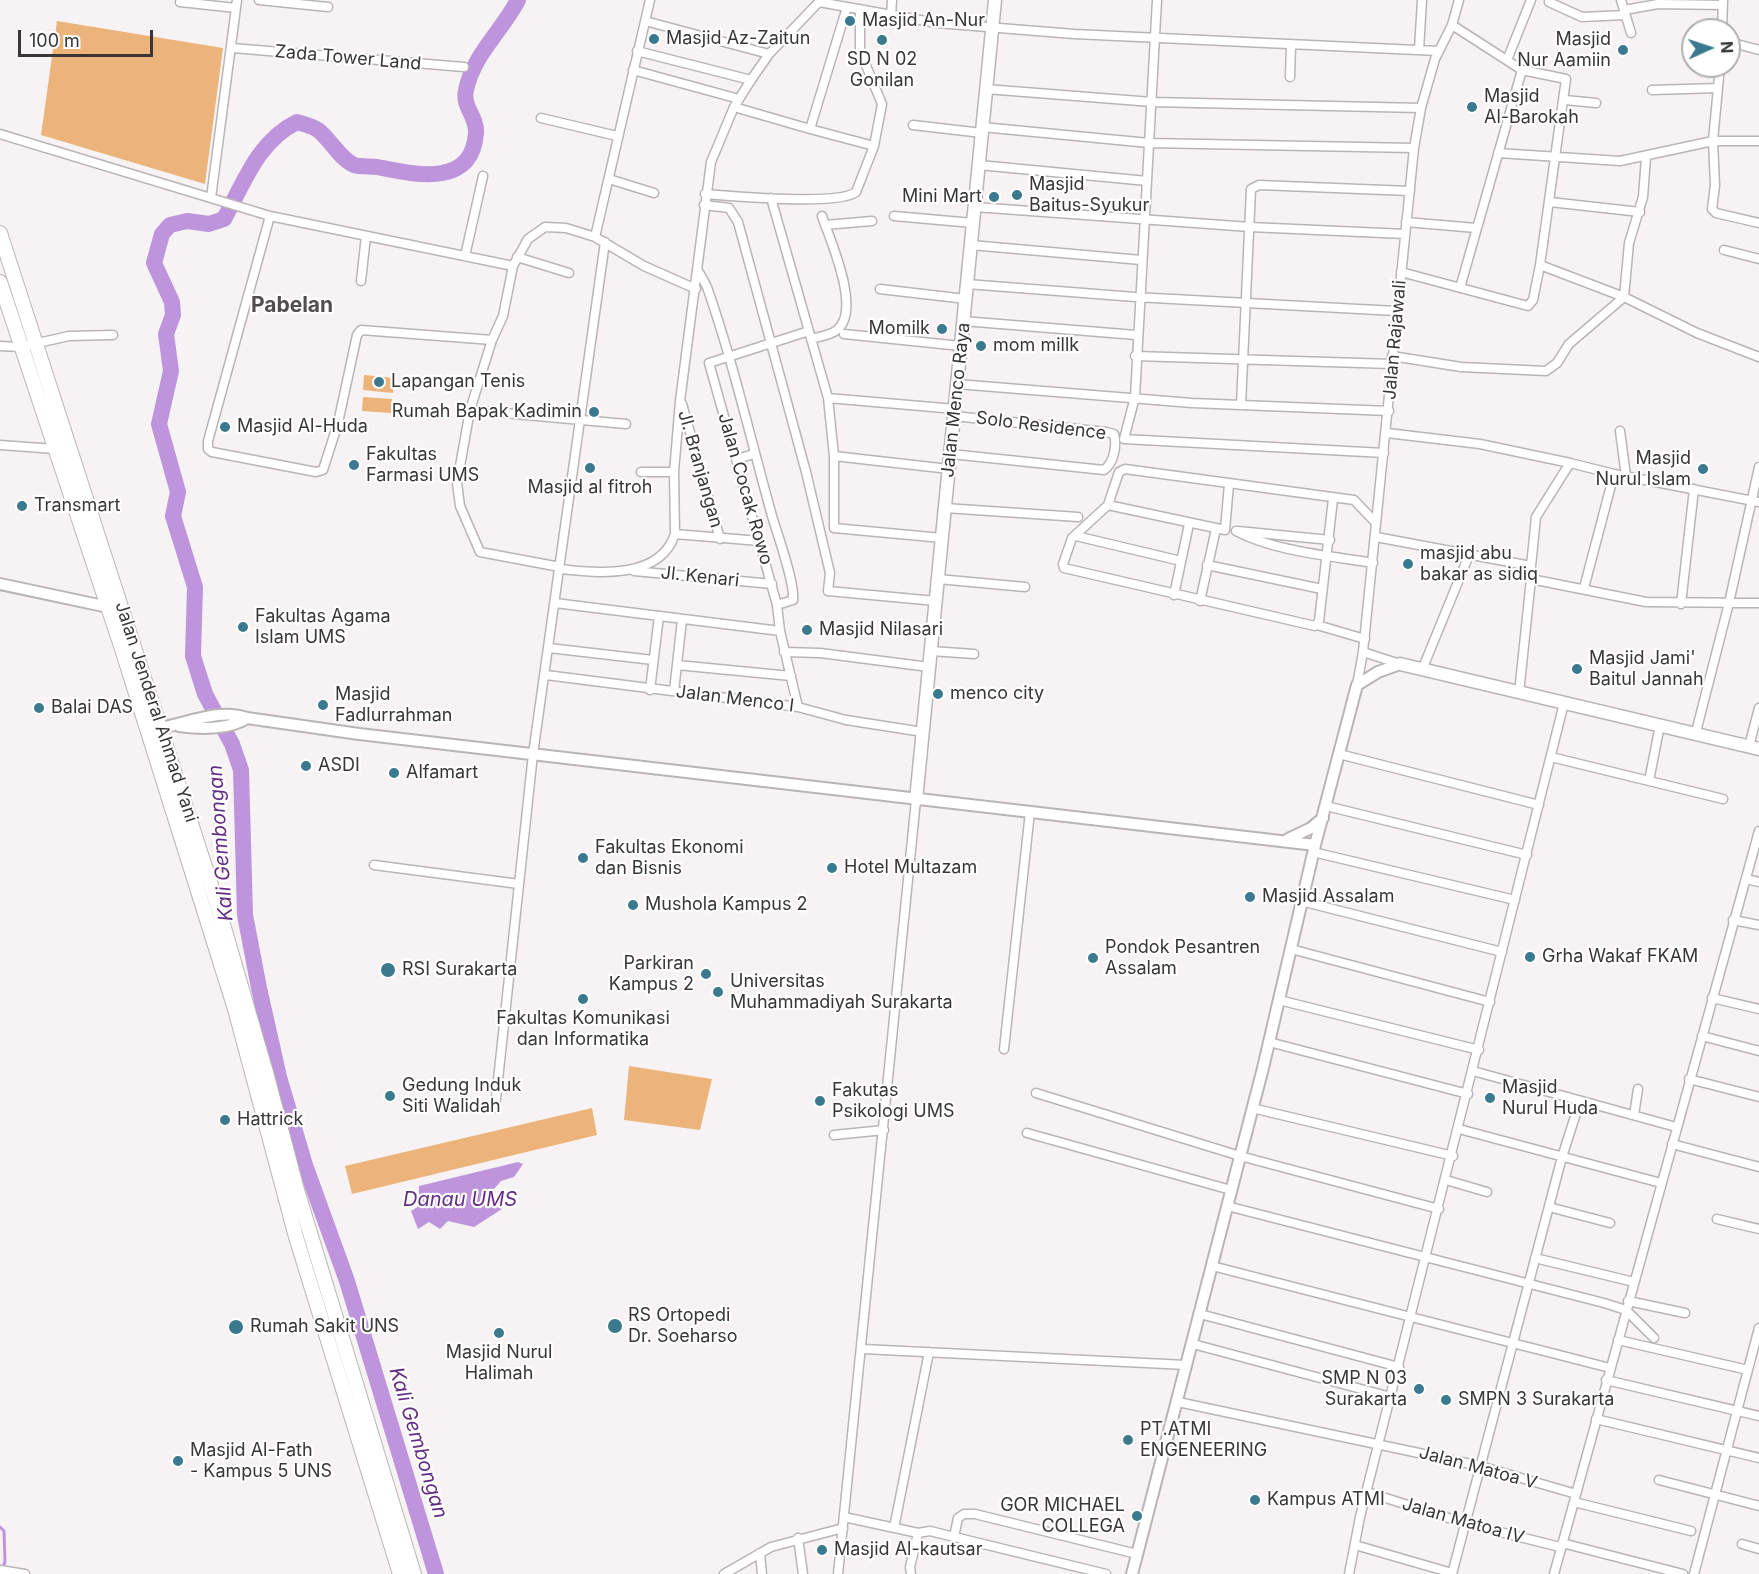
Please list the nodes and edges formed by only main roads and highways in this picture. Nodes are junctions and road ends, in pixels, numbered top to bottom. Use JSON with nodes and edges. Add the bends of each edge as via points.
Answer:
{"nodes":[{"id":1,"x":995,"y":0,"type":"edge"},
{"id":2,"x":0,"y":232,"type":"edge"},
{"id":3,"x":0,"y":282,"type":"edge"},
{"id":4,"x":57,"y":440,"type":"junction"},
{"id":5,"x":1400,"y":664,"type":"road end"},
{"id":6,"x":154,"y":729,"type":"junction"},
{"id":7,"x":1754,"y":747,"type":"edge"},
{"id":8,"x":916,"y":800,"type":"road end"},
{"id":9,"x":345,"y":1348,"type":"junction"},
{"id":10,"x":331,"y":1353,"type":"junction"},
{"id":11,"x":400,"y":1574,"type":"edge"},
{"id":12,"x":414,"y":1574,"type":"edge"}],
"edges":[{"from":1,"to":8,"type":"main road","name":"Jalan Menco Raya"},
{"from":2,"to":4,"type":"highway","name":"Jalan Jenderal Ahmad Yani","via":[[36,342]]},
{"from":3,"to":4,"type":"highway","name":"Jalan Jenderal Ahmad Yani","via":[[20,347]]},
{"from":4,"to":6,"type":"highway","name":"Jalan Jenderal Ahmad Yani"},
{"from":4,"to":6,"type":"highway","name":"Jalan Jenderal Ahmad Yani","via":[[108,607]]},
{"from":5,"to":7,"type":"main road"},
{"from":6,"to":9,"type":"highway","name":"Jalan Jenderal Ahmad Yani","via":[[244,994]]},
{"from":6,"to":10,"type":"highway","name":"Jalan Jenderal Ahmad Yani"},
{"from":9,"to":10,"type":"highway"},
{"from":9,"to":12,"type":"highway","name":"Jalan Jenderal Ahmad Yani"},
{"from":10,"to":11,"type":"highway","name":"Jalan Jenderal Ahmad Yani"}]}
